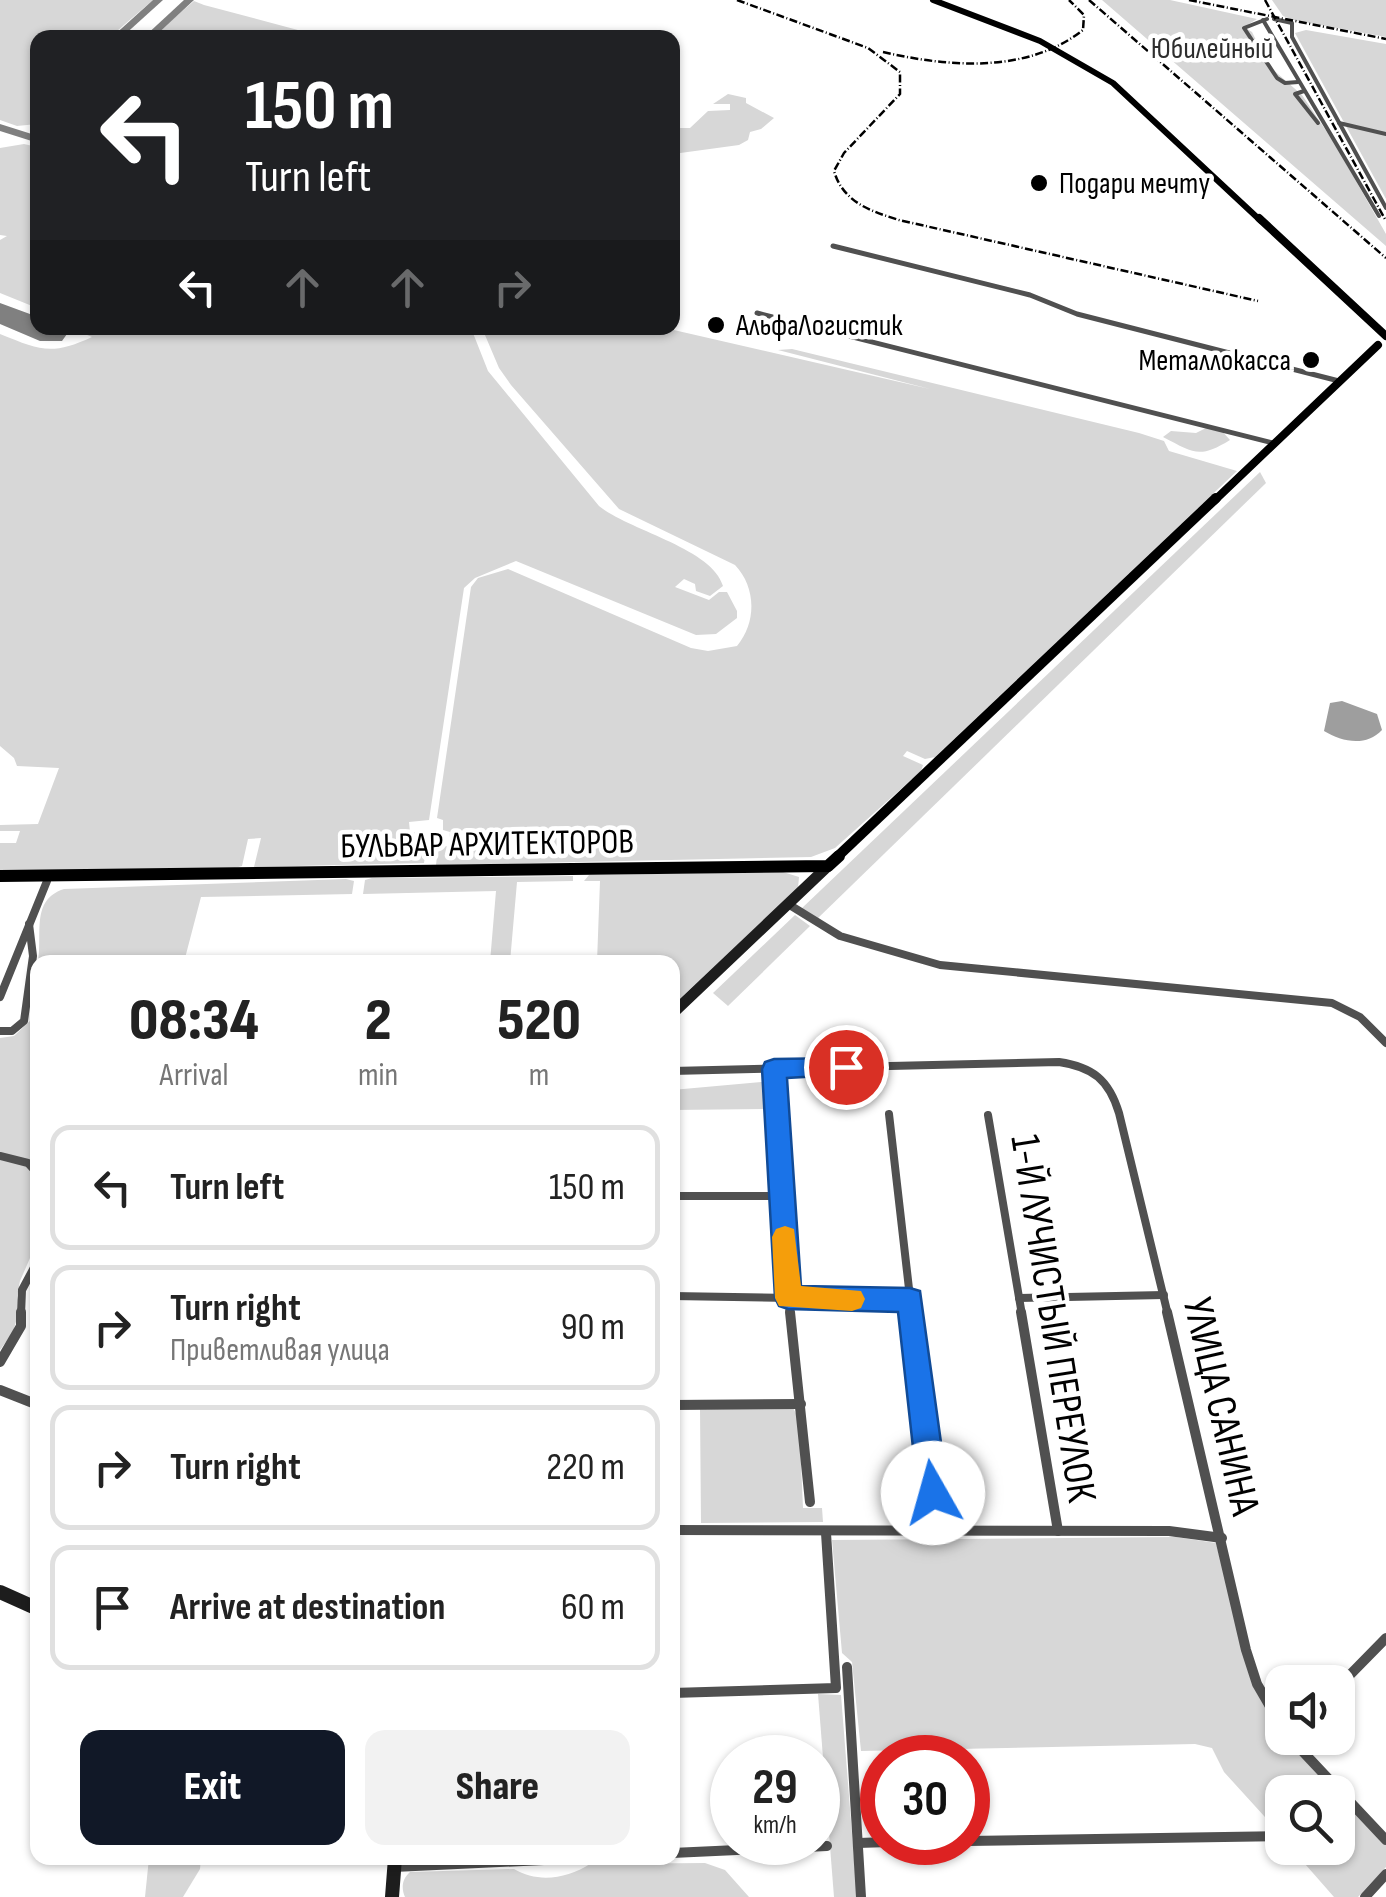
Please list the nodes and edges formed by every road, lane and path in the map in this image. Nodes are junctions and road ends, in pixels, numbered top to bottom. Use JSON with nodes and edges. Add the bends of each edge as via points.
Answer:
{"nodes":[{"id":1,"x":932,"y":0,"type":"edge"},
{"id":2,"x":1263,"y":20,"type":"junction"},
{"id":3,"x":1298,"y":82,"type":"junction"},
{"id":4,"x":1304,"y":91,"type":"junction"},
{"id":5,"x":1318,"y":123,"type":"dead end"},
{"id":6,"x":1339,"y":123,"type":"junction"},
{"id":7,"x":1386,"y":134,"type":"edge"},
{"id":8,"x":1386,"y":208,"type":"edge"},
{"id":9,"x":1379,"y":216,"type":"dead end"},
{"id":10,"x":833,"y":246,"type":"dead end"},
{"id":11,"x":757,"y":313,"type":"dead end"},
{"id":12,"x":1383,"y":333,"type":"edge"},
{"id":13,"x":1383,"y":348,"type":"edge"},
{"id":14,"x":1339,"y":382,"type":"junction"},
{"id":15,"x":1273,"y":442,"type":"junction"},
{"id":16,"x":828,"y":866,"type":"junction"},
{"id":17,"x":48,"y":878,"type":"junction"},
{"id":18,"x":0,"y":879,"type":"edge"},
{"id":19,"x":788,"y":904,"type":"junction"},
{"id":20,"x":30,"y":924,"type":"junction"},
{"id":21,"x":33,"y":955,"type":"edge"},
{"id":22,"x":30,"y":979,"type":"edge"},
{"id":23,"x":0,"y":997,"type":"edge"},
{"id":24,"x":680,"y":1006,"type":"edge"},
{"id":25,"x":0,"y":1032,"type":"edge"},
{"id":26,"x":1386,"y":1043,"type":"edge"},
{"id":27,"x":774,"y":1069,"type":"junction"},
{"id":28,"x":680,"y":1070,"type":"edge"},
{"id":29,"x":889,"y":1114,"type":"dead end"},
{"id":30,"x":988,"y":1115,"type":"dead end"},
{"id":31,"x":0,"y":1156,"type":"edge"},
{"id":32,"x":30,"y":1166,"type":"edge"},
{"id":33,"x":680,"y":1196,"type":"edge"},
{"id":34,"x":783,"y":1196,"type":"junction"},
{"id":35,"x":30,"y":1275,"type":"edge"},
{"id":36,"x":1164,"y":1295,"type":"junction"},
{"id":37,"x":680,"y":1296,"type":"edge"},
{"id":38,"x":788,"y":1298,"type":"junction"},
{"id":39,"x":1019,"y":1298,"type":"junction"},
{"id":40,"x":910,"y":1300,"type":"junction"},
{"id":41,"x":0,"y":1362,"type":"edge"},
{"id":42,"x":0,"y":1390,"type":"edge"},
{"id":43,"x":30,"y":1402,"type":"edge"},
{"id":44,"x":801,"y":1404,"type":"junction"},
{"id":45,"x":680,"y":1405,"type":"edge"},
{"id":46,"x":810,"y":1502,"type":"dead end"},
{"id":47,"x":680,"y":1530,"type":"edge"},
{"id":48,"x":1058,"y":1531,"type":"junction"},
{"id":49,"x":938,"y":1532,"type":"junction"},
{"id":50,"x":826,"y":1533,"type":"junction"},
{"id":51,"x":1222,"y":1538,"type":"junction"},
{"id":52,"x":0,"y":1592,"type":"edge"},
{"id":53,"x":30,"y":1605,"type":"edge"},
{"id":54,"x":1386,"y":1638,"type":"edge"},
{"id":55,"x":847,"y":1667,"type":"dead end"},
{"id":56,"x":1355,"y":1670,"type":"edge"},
{"id":57,"x":680,"y":1693,"type":"edge"},
{"id":58,"x":1265,"y":1697,"type":"edge"},
{"id":59,"x":1305,"y":1755,"type":"edge"},
{"id":60,"x":1324,"y":1775,"type":"edge"},
{"id":61,"x":1355,"y":1808,"type":"edge"},
{"id":62,"x":1265,"y":1836,"type":"edge"},
{"id":63,"x":1386,"y":1840,"type":"edge"},
{"id":64,"x":990,"y":1841,"type":"edge"},
{"id":65,"x":858,"y":1843,"type":"joint"},
{"id":66,"x":710,"y":1851,"type":"edge"},
{"id":67,"x":680,"y":1853,"type":"edge"},
{"id":68,"x":395,"y":1865,"type":"edge"},
{"id":69,"x":1386,"y":1874,"type":"edge"},
{"id":70,"x":392,"y":1897,"type":"edge"},
{"id":71,"x":861,"y":1897,"type":"edge"},
{"id":72,"x":1365,"y":1897,"type":"edge"}],
"edges":[{"from":1,"to":12,"type":"main road","via":[[1040,41],[1113,83]]},
{"from":2,"to":3,"type":"street"},
{"from":2,"to":3,"type":"street","via":[[1244,28],[1277,78]]},
{"from":2,"to":6,"type":"street","via":[[1292,23],[1292,37]]},
{"from":3,"to":4,"type":"street"},
{"from":4,"to":5,"type":"street","via":[[1295,94]]},
{"from":4,"to":9,"type":"street"},
{"from":6,"to":7,"type":"street"},
{"from":6,"to":8,"type":"street"},
{"from":10,"to":14,"type":"street"},
{"from":11,"to":15,"type":"street"},
{"from":12,"to":13,"type":"main road"},
{"from":13,"to":14,"type":"main road"},
{"from":14,"to":15,"type":"main road"},
{"from":15,"to":16,"type":"main road"},
{"from":16,"to":17,"type":"main road","name":"БУЛЬВАР АРХИТЕКТОРОВ"},
{"from":16,"to":19,"type":"main road"},
{"from":17,"to":18,"type":"main road","name":"БУЛЬВАР АРХИТЕКТОРОВ"},
{"from":17,"to":20,"type":"street"},
{"from":19,"to":24,"type":"main road"},
{"from":19,"to":26,"type":"street","via":[[824,928],[910,960],[1332,1003],[1360,1017]]},
{"from":20,"to":21,"type":"street"},
{"from":20,"to":23,"type":"street"},
{"from":22,"to":25,"type":"street","via":[[24,1021]]},
{"from":27,"to":28,"type":"street"},
{"from":27,"to":34,"type":"street"},
{"from":27,"to":36,"type":"street","name":"УЛИЦА САНИНА","via":[[1059,1062],[1096,1070],[1114,1095]]},
{"from":29,"to":40,"type":"street"},
{"from":30,"to":39,"type":"street","name":"1-Й ЛУЧИСТЫЙ ПЕРЕУЛОК"},
{"from":31,"to":32,"type":"street"},
{"from":33,"to":34,"type":"street"},
{"from":34,"to":38,"type":"street"},
{"from":35,"to":41,"type":"street","via":[[22,1290],[21,1326]]},
{"from":36,"to":39,"type":"street"},
{"from":36,"to":51,"type":"street","name":"УЛИЦА САНИНА"},
{"from":37,"to":38,"type":"street"},
{"from":38,"to":40,"type":"street"},
{"from":38,"to":44,"type":"street"},
{"from":39,"to":48,"type":"street","name":"1-Й ЛУЧИСТЫЙ ПЕРЕУЛОК"},
{"from":40,"to":49,"type":"street"},
{"from":42,"to":43,"type":"street"},
{"from":44,"to":45,"type":"street"},
{"from":44,"to":46,"type":"street"},
{"from":47,"to":50,"type":"street"},
{"from":48,"to":49,"type":"street"},
{"from":48,"to":51,"type":"street"},
{"from":49,"to":50,"type":"street"},
{"from":50,"to":57,"type":"street","via":[[836,1688]]},
{"from":51,"to":58,"type":"street","name":"УЛИЦА САНИНА","via":[[1246,1650]]},
{"from":52,"to":53,"type":"main road"},
{"from":54,"to":56,"type":"street"},
{"from":55,"to":65,"type":"street"},
{"from":59,"to":60,"type":"street"},
{"from":61,"to":63,"type":"street"},
{"from":62,"to":64,"type":"street"},
{"from":65,"to":71,"type":"street"},
{"from":66,"to":67,"type":"street"},
{"from":68,"to":70,"type":"main road"},
{"from":69,"to":72,"type":"street"}]}
